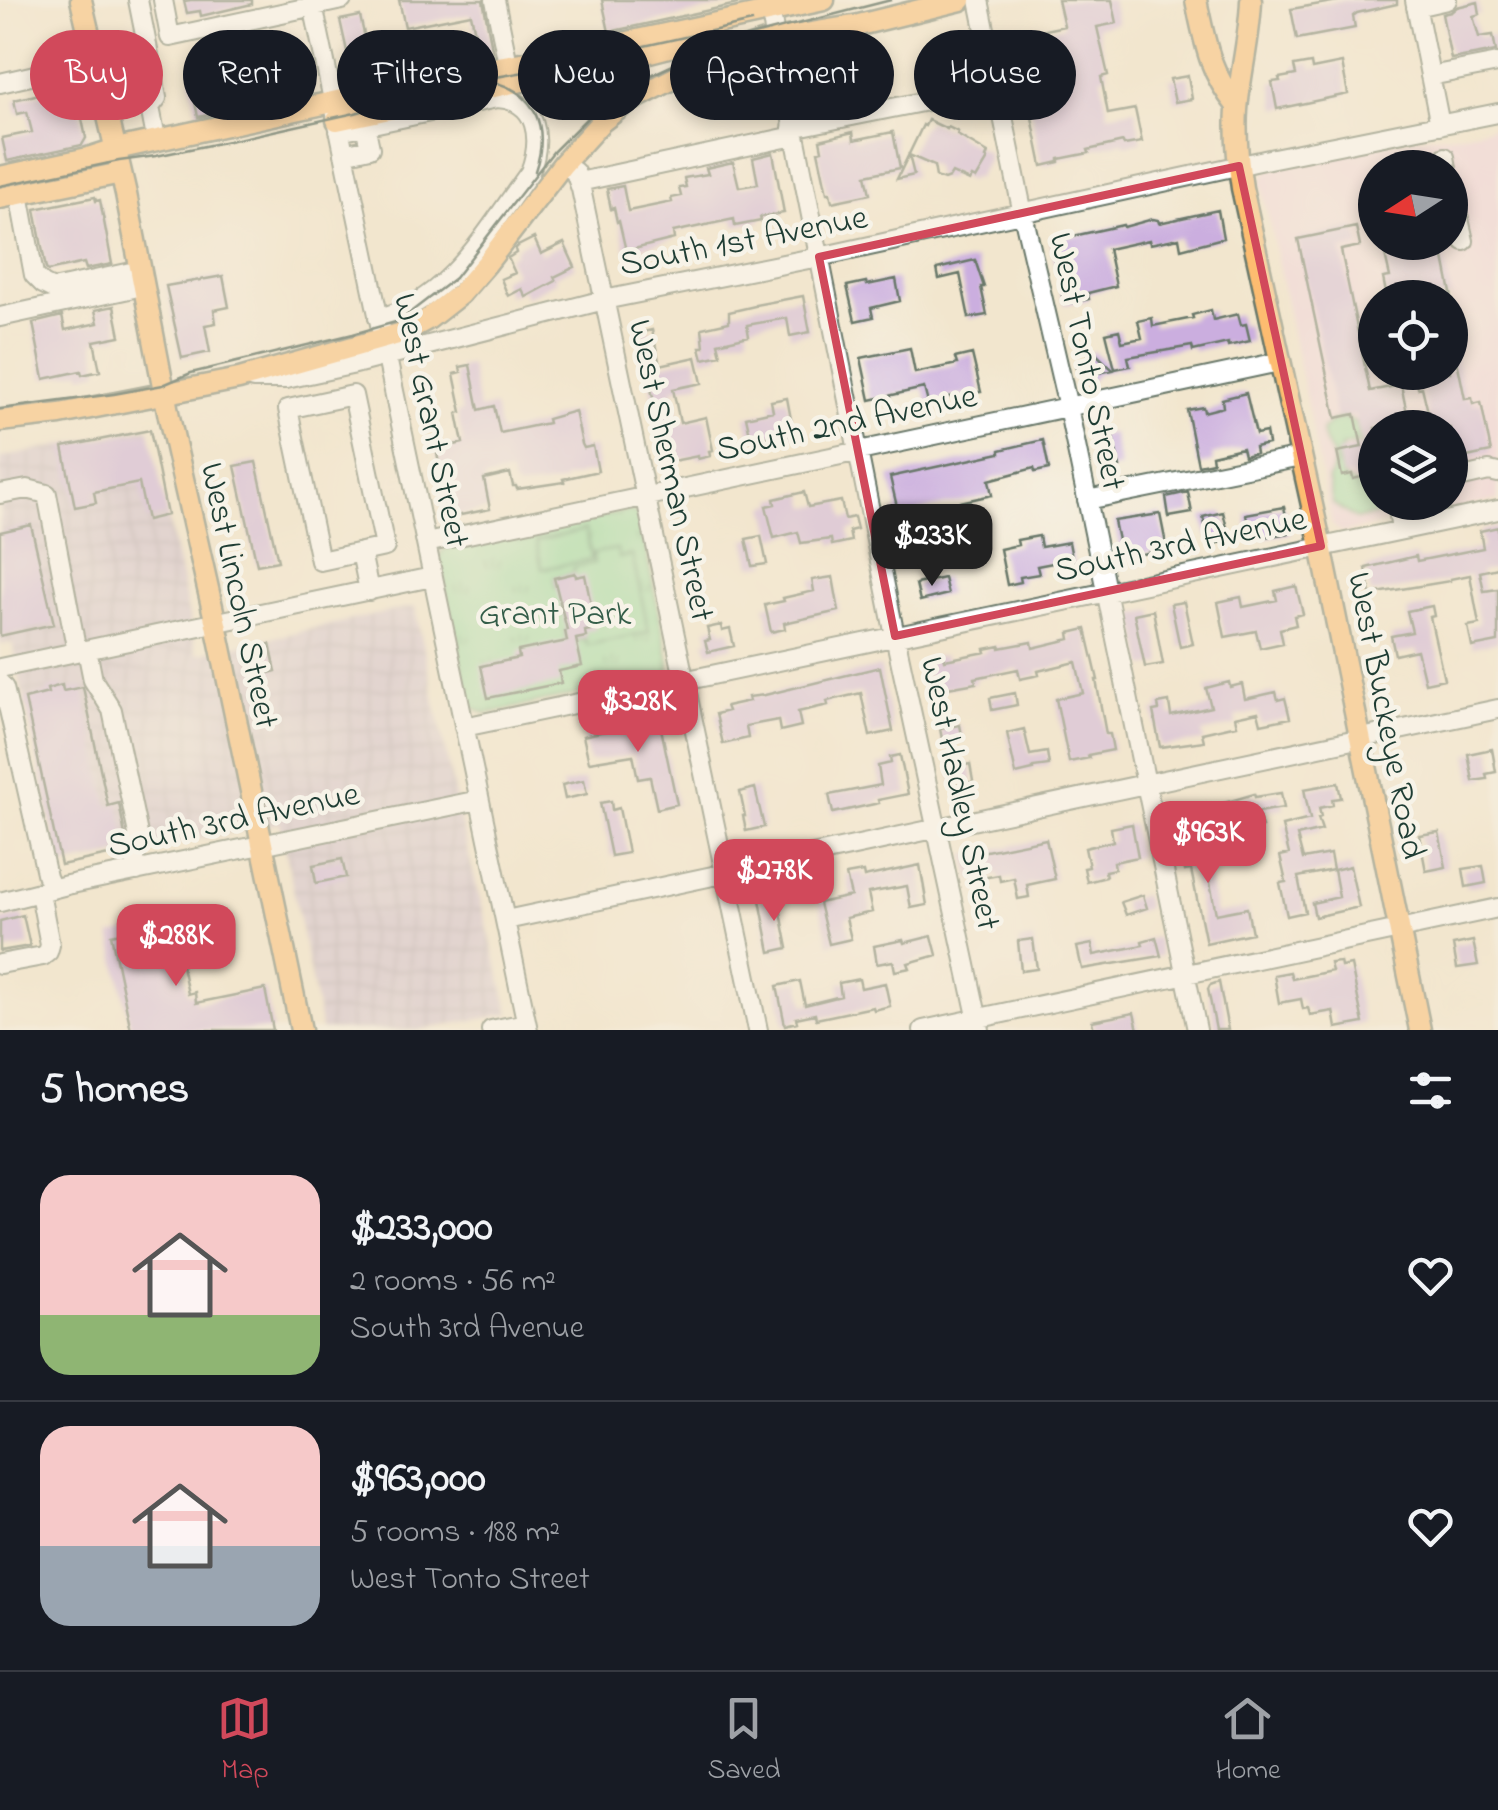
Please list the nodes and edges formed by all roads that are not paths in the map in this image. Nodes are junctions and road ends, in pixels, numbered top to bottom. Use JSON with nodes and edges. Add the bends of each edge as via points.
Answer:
{"nodes":[{"id":1,"x":82,"y":0,"type":"edge"},
{"id":2,"x":138,"y":0,"type":"edge"},
{"id":3,"x":163,"y":0,"type":"edge"},
{"id":4,"x":342,"y":0,"type":"edge"},
{"id":5,"x":495,"y":0,"type":"edge"},
{"id":6,"x":824,"y":0,"type":"edge"},
{"id":7,"x":961,"y":0,"type":"edge"},
{"id":8,"x":978,"y":0,"type":"edge"},
{"id":9,"x":1196,"y":0,"type":"edge"},
{"id":10,"x":1251,"y":0,"type":"edge"},
{"id":11,"x":1446,"y":0,"type":"edge"},
{"id":12,"x":312,"y":3,"type":"edge"},
{"id":13,"x":1415,"y":3,"type":"edge"},
{"id":14,"x":769,"y":6,"type":"edge"},
{"id":15,"x":88,"y":30,"type":"edge"},
{"id":16,"x":144,"y":30,"type":"edge"},
{"id":17,"x":730,"y":30,"type":"edge"},
{"id":18,"x":829,"y":30,"type":"edge"},
{"id":19,"x":985,"y":30,"type":"edge"},
{"id":20,"x":670,"y":48,"type":"edge"},
{"id":21,"x":670,"y":49,"type":"edge"},
{"id":22,"x":1498,"y":63,"type":"edge"},
{"id":23,"x":508,"y":64,"type":"junction"},
{"id":24,"x":30,"y":73,"type":"edge"},
{"id":25,"x":1430,"y":76,"type":"junction"},
{"id":26,"x":670,"y":80,"type":"edge"},
{"id":27,"x":0,"y":83,"type":"edge"},
{"id":28,"x":506,"y":98,"type":"junction"},
{"id":29,"x":914,"y":105,"type":"edge"},
{"id":30,"x":1238,"y":106,"type":"junction"},
{"id":31,"x":1498,"y":113,"type":"edge"},
{"id":32,"x":336,"y":118,"type":"junction"},
{"id":33,"x":110,"y":120,"type":"edge"},
{"id":34,"x":152,"y":120,"type":"edge"},
{"id":35,"x":791,"y":120,"type":"edge"},
{"id":36,"x":1004,"y":120,"type":"edge"},
{"id":37,"x":365,"y":125,"type":"junction"},
{"id":38,"x":1440,"y":125,"type":"junction"},
{"id":39,"x":793,"y":132,"type":"junction"},
{"id":40,"x":155,"y":133,"type":"dead end"},
{"id":41,"x":116,"y":148,"type":"junction"},
{"id":42,"x":344,"y":154,"type":"junction"},
{"id":43,"x":563,"y":164,"type":"junction"},
{"id":44,"x":1238,"y":166,"type":"junction"},
{"id":45,"x":1,"y":171,"type":"edge"},
{"id":46,"x":121,"y":173,"type":"junction"},
{"id":47,"x":579,"y":182,"type":"junction"},
{"id":48,"x":9,"y":196,"type":"edge"},
{"id":49,"x":1023,"y":214,"type":"junction"},
{"id":50,"x":819,"y":257,"type":"junction"},
{"id":51,"x":142,"y":278,"type":"junction"},
{"id":52,"x":604,"y":300,"type":"junction"},
{"id":53,"x":0,"y":318,"type":"edge"},
{"id":54,"x":378,"y":318,"type":"junction"},
{"id":55,"x":384,"y":348,"type":"junction"},
{"id":56,"x":1279,"y":362,"type":"junction"},
{"id":57,"x":164,"y":394,"type":"junction"},
{"id":58,"x":1068,"y":406,"type":"junction"},
{"id":59,"x":0,"y":421,"type":"edge"},
{"id":60,"x":860,"y":451,"type":"junction"},
{"id":61,"x":1301,"y":456,"type":"junction"},
{"id":62,"x":1498,"y":472,"type":"edge"},
{"id":63,"x":1468,"y":476,"type":"edge"},
{"id":64,"x":0,"y":494,"type":"edge"},
{"id":65,"x":646,"y":497,"type":"junction"},
{"id":66,"x":1087,"y":500,"type":"junction"},
{"id":67,"x":1498,"y":510,"type":"edge"},
{"id":68,"x":1401,"y":520,"type":"edge"},
{"id":69,"x":1402,"y":530,"type":"junction"},
{"id":70,"x":426,"y":543,"type":"junction"},
{"id":71,"x":1321,"y":546,"type":"junction"},
{"id":72,"x":361,"y":552,"type":"junction"},
{"id":73,"x":432,"y":577,"type":"junction"},
{"id":74,"x":369,"y":591,"type":"junction"},
{"id":75,"x":1106,"y":592,"type":"junction"},
{"id":76,"x":216,"y":624,"type":"junction"},
{"id":77,"x":896,"y":636,"type":"junction"},
{"id":78,"x":82,"y":651,"type":"junction"},
{"id":79,"x":0,"y":668,"type":"edge"},
{"id":80,"x":684,"y":680,"type":"junction"},
{"id":81,"x":0,"y":683,"type":"edge"},
{"id":82,"x":1498,"y":709,"type":"edge"},
{"id":83,"x":464,"y":727,"type":"junction"},
{"id":84,"x":1360,"y":738,"type":"junction"},
{"id":85,"x":1145,"y":784,"type":"junction"},
{"id":86,"x":480,"y":800,"type":"junction"},
{"id":87,"x":936,"y":828,"type":"junction"},
{"id":88,"x":261,"y":846,"type":"junction"},
{"id":89,"x":138,"y":871,"type":"junction"},
{"id":90,"x":725,"y":873,"type":"junction"},
{"id":91,"x":46,"y":891,"type":"junction"},
{"id":92,"x":0,"y":902,"type":"edge"},
{"id":93,"x":1498,"y":908,"type":"edge"},
{"id":94,"x":506,"y":920,"type":"junction"},
{"id":95,"x":1398,"y":929,"type":"junction"},
{"id":96,"x":0,"y":964,"type":"edge"},
{"id":97,"x":1184,"y":974,"type":"junction"},
{"id":98,"x":978,"y":1024,"type":"edge"},
{"id":99,"x":527,"y":1026,"type":"edge"},
{"id":100,"x":301,"y":1030,"type":"edge"},
{"id":101,"x":491,"y":1030,"type":"edge"},
{"id":102,"x":758,"y":1030,"type":"edge"},
{"id":103,"x":923,"y":1030,"type":"edge"},
{"id":104,"x":1196,"y":1030,"type":"edge"},
{"id":105,"x":1420,"y":1030,"type":"edge"}],
"edges":[{"from":1,"to":15,"type":"main road","name":"West Lincoln Street"},
{"from":2,"to":16,"type":"street"},
{"from":3,"to":12,"type":"street","via":[[170,37]]},
{"from":4,"to":12,"type":"street"},
{"from":5,"to":23,"type":"street"},
{"from":6,"to":14,"type":"main road"},
{"from":7,"to":18,"type":"main road"},
{"from":8,"to":19,"type":"street","name":"West Tonto Street"},
{"from":9,"to":30,"type":"main road","via":[[1213,71]]},
{"from":10,"to":30,"type":"main road","name":"West Buckeye Road"},
{"from":11,"to":13,"type":"street"},
{"from":12,"to":32,"type":"street","name":"West Grant Street"},
{"from":13,"to":25,"type":"street"},
{"from":14,"to":17,"type":"main road","via":[[762,20]]},
{"from":14,"to":23,"type":"main road"},
{"from":20,"to":32,"type":"main road"},
{"from":21,"to":28,"type":"street"},
{"from":22,"to":25,"type":"street"},
{"from":23,"to":32,"type":"main road"},
{"from":24,"to":27,"type":"street"},
{"from":25,"to":38,"type":"street"},
{"from":26,"to":43,"type":"main road","via":[[626,102]]},
{"from":28,"to":37,"type":"street"},
{"from":28,"to":54,"type":"street","via":[[524,107],[537,134],[530,172],[440,287],[398,314]]},
{"from":29,"to":39,"type":"street"},
{"from":30,"to":44,"type":"main road","name":"West Buckeye Road"},
{"from":31,"to":38,"type":"street","name":"South 1st Avenue"},
{"from":32,"to":37,"type":"street"},
{"from":32,"to":41,"type":"main road"},
{"from":32,"to":42,"type":"street","name":"West Grant Street"},
{"from":33,"to":41,"type":"main road","name":"West Lincoln Street"},
{"from":34,"to":40,"type":"street"},
{"from":35,"to":39,"type":"street","name":"West Hadley Street"},
{"from":36,"to":49,"type":"street","name":"West Tonto Street"},
{"from":37,"to":42,"type":"street","via":[[370,148]]},
{"from":38,"to":44,"type":"street","name":"South 1st Avenue"},
{"from":39,"to":47,"type":"street"},
{"from":39,"to":50,"type":"street","name":"West Hadley Street"},
{"from":41,"to":45,"type":"main road"},
{"from":41,"to":46,"type":"main road","name":"West Lincoln Street"},
{"from":42,"to":54,"type":"street","name":"West Grant Street"},
{"from":43,"to":47,"type":"street","name":"West Sherman Street"},
{"from":43,"to":55,"type":"main road","via":[[460,294]]},
{"from":44,"to":49,"type":"street","name":"South 1st Avenue"},
{"from":44,"to":56,"type":"main road","name":"West Buckeye Road"},
{"from":46,"to":48,"type":"main road"},
{"from":46,"to":51,"type":"main road","name":"West Lincoln Street"},
{"from":47,"to":52,"type":"street","name":"West Sherman Street"},
{"from":48,"to":51,"type":"street","via":[[34,276],[43,284]]},
{"from":49,"to":50,"type":"street","name":"South 1st Avenue"},
{"from":49,"to":58,"type":"street","name":"West Tonto Street"},
{"from":50,"to":52,"type":"street","name":"South 1st Avenue"},
{"from":50,"to":60,"type":"street","name":"West Hadley Street"},
{"from":51,"to":53,"type":"street"},
{"from":51,"to":57,"type":"main road","name":"West Lincoln Street"},
{"from":52,"to":55,"type":"street","name":"South 1st Avenue"},
{"from":52,"to":65,"type":"street","name":"West Sherman Street"},
{"from":54,"to":55,"type":"street","name":"West Grant Street"},
{"from":55,"to":57,"type":"main road"},
{"from":55,"to":70,"type":"street","name":"West Grant Street"},
{"from":56,"to":58,"type":"street","name":"South 2nd Avenue"},
{"from":56,"to":61,"type":"main road","name":"West Buckeye Road"},
{"from":57,"to":59,"type":"main road"},
{"from":57,"to":76,"type":"main road","name":"West Lincoln Street"},
{"from":58,"to":60,"type":"street","name":"South 2nd Avenue"},
{"from":58,"to":66,"type":"street","name":"West Tonto Street"},
{"from":60,"to":65,"type":"street","name":"South 2nd Avenue"},
{"from":60,"to":77,"type":"street","name":"West Hadley Street"},
{"from":61,"to":66,"type":"street"},
{"from":61,"to":71,"type":"main road","name":"West Buckeye Road"},
{"from":62,"to":63,"type":"street"},
{"from":64,"to":78,"type":"street","via":[[47,494]]},
{"from":65,"to":70,"type":"street","name":"South 2nd Avenue"},
{"from":65,"to":80,"type":"street","name":"West Sherman Street"},
{"from":66,"to":75,"type":"street","name":"West Tonto Street"},
{"from":67,"to":69,"type":"street","name":"South 3rd Avenue"},
{"from":68,"to":69,"type":"street"},
{"from":69,"to":71,"type":"street","name":"South 3rd Avenue"},
{"from":70,"to":73,"type":"street","name":"West Grant Street"},
{"from":71,"to":75,"type":"street","name":"South 3rd Avenue"},
{"from":71,"to":84,"type":"main road","name":"West Buckeye Road"},
{"from":72,"to":72,"type":"street","via":[[385,547],[353,395],[288,408],[320,561]]},
{"from":72,"to":74,"type":"street"},
{"from":73,"to":74,"type":"street"},
{"from":73,"to":83,"type":"street","name":"West Grant Street"},
{"from":74,"to":76,"type":"street"},
{"from":75,"to":77,"type":"street","name":"South 3rd Avenue"},
{"from":75,"to":85,"type":"street","name":"West Tonto Street"},
{"from":76,"to":78,"type":"street"},
{"from":76,"to":88,"type":"main road","name":"West Lincoln Street"},
{"from":77,"to":80,"type":"street","name":"South 3rd Avenue"},
{"from":77,"to":87,"type":"street","name":"West Hadley Street"},
{"from":78,"to":79,"type":"street"},
{"from":78,"to":89,"type":"street","via":[[112,710],[138,834]]},
{"from":80,"to":83,"type":"street","name":"South 3rd Avenue"},
{"from":80,"to":90,"type":"street","name":"West Sherman Street"},
{"from":81,"to":91,"type":"street"},
{"from":82,"to":84,"type":"street"},
{"from":83,"to":86,"type":"street","name":"West Grant Street"},
{"from":84,"to":85,"type":"street"},
{"from":84,"to":95,"type":"main road","name":"West Buckeye Road"},
{"from":85,"to":87,"type":"street"},
{"from":85,"to":97,"type":"street","name":"West Tonto Street"},
{"from":86,"to":88,"type":"street","name":"South 3rd Avenue"},
{"from":86,"to":94,"type":"street","name":"West Grant Street"},
{"from":87,"to":90,"type":"street"},
{"from":87,"to":98,"type":"street","name":"West Hadley Street"},
{"from":88,"to":89,"type":"street","name":"South 3rd Avenue"},
{"from":88,"to":100,"type":"main road","name":"West Lincoln Street"},
{"from":89,"to":91,"type":"street","name":"South 3rd Avenue"},
{"from":90,"to":94,"type":"street"},
{"from":90,"to":102,"type":"street","name":"West Sherman Street"},
{"from":91,"to":92,"type":"street","name":"South 3rd Avenue"},
{"from":91,"to":96,"type":"street","via":[[48,952]]},
{"from":93,"to":95,"type":"street"},
{"from":94,"to":99,"type":"street","name":"West Grant Street"},
{"from":95,"to":97,"type":"street"},
{"from":95,"to":105,"type":"main road","name":"West Buckeye Road"},
{"from":97,"to":98,"type":"street"},
{"from":97,"to":104,"type":"street","name":"West Tonto Street"},
{"from":98,"to":103,"type":"street"},
{"from":99,"to":101,"type":"street"}]}
